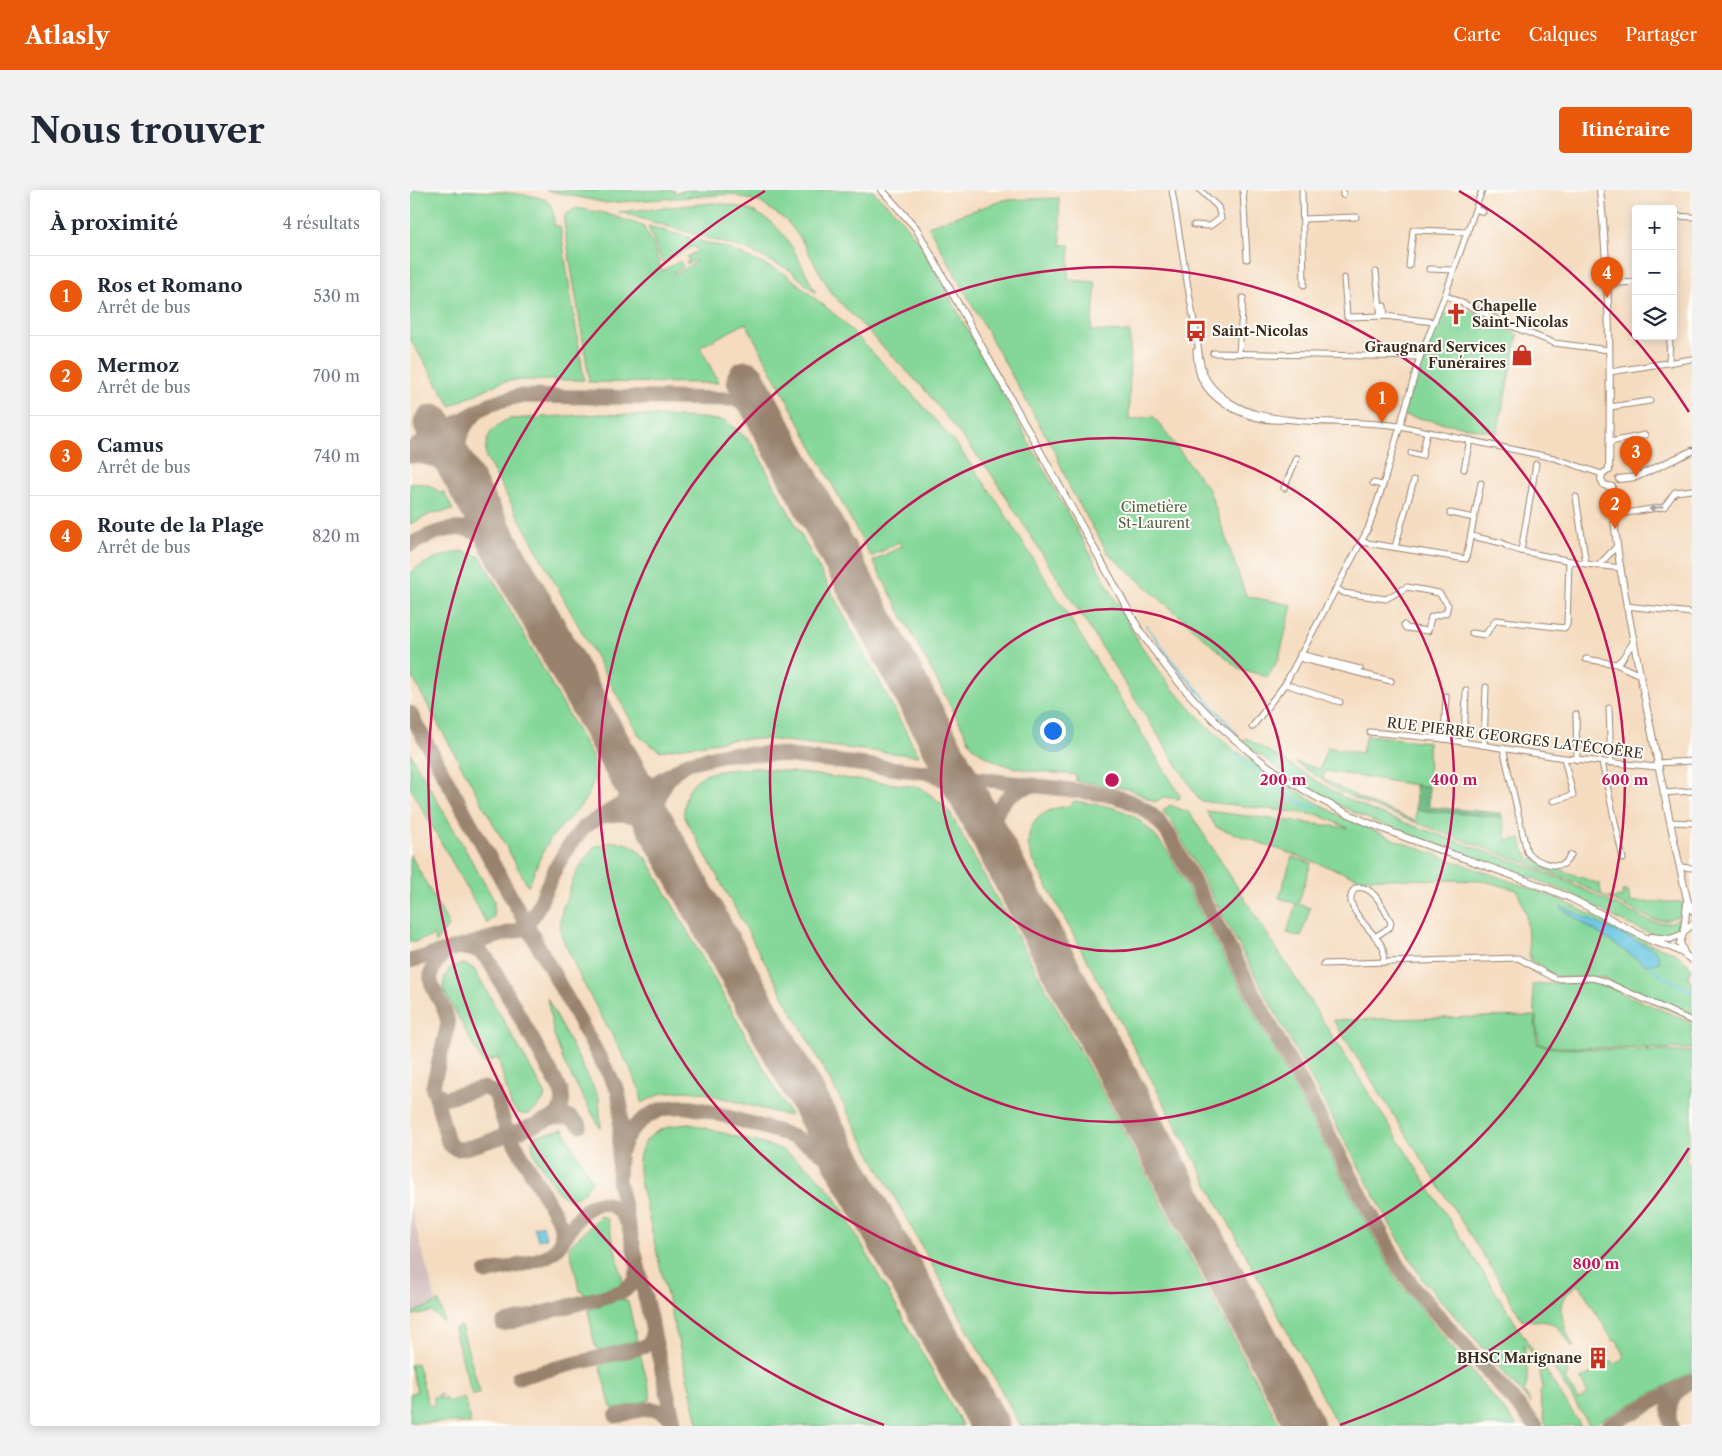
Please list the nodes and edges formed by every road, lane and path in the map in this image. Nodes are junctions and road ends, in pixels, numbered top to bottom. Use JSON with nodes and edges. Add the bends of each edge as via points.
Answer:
{"nodes":[{"id":1,"x":882,"y":190,"type":"edge"},
{"id":2,"x":1172,"y":190,"type":"edge"},
{"id":3,"x":1200,"y":190,"type":"edge"},
{"id":4,"x":1243,"y":190,"type":"edge"},
{"id":5,"x":1302,"y":190,"type":"edge"},
{"id":6,"x":1482,"y":190,"type":"edge"},
{"id":7,"x":1600,"y":190,"type":"edge"},
{"id":8,"x":1476,"y":209,"type":"junction"},
{"id":9,"x":1483,"y":212,"type":"dead end"},
{"id":10,"x":1677,"y":216,"type":"edge"},
{"id":11,"x":1356,"y":217,"type":"dead end"},
{"id":12,"x":1692,"y":217,"type":"edge"},
{"id":13,"x":1302,"y":219,"type":"junction"},
{"id":14,"x":1194,"y":225,"type":"dead end"},
{"id":15,"x":1468,"y":232,"type":"junction"},
{"id":16,"x":1247,"y":259,"type":"dead end"},
{"id":17,"x":1409,"y":266,"type":"dead end"},
{"id":18,"x":1429,"y":269,"type":"dead end"},
{"id":19,"x":1454,"y":270,"type":"junction"},
{"id":20,"x":1376,"y":272,"type":"dead end"},
{"id":21,"x":1344,"y":278,"type":"dead end"},
{"id":22,"x":1632,"y":282,"type":"edge"},
{"id":23,"x":1606,"y":284,"type":"junction"},
{"id":24,"x":1304,"y":285,"type":"dead end"},
{"id":25,"x":1445,"y":295,"type":"junction"},
{"id":26,"x":1243,"y":298,"type":"dead end"},
{"id":27,"x":1384,"y":306,"type":"dead end"},
{"id":28,"x":1383,"y":316,"type":"junction"},
{"id":29,"x":1434,"y":322,"type":"junction"},
{"id":30,"x":1527,"y":325,"type":"dead end"},
{"id":31,"x":1525,"y":332,"type":"junction"},
{"id":32,"x":1670,"y":340,"type":"edge"},
{"id":33,"x":1609,"y":350,"type":"junction"},
{"id":34,"x":1213,"y":353,"type":"dead end"},
{"id":35,"x":1239,"y":353,"type":"junction"},
{"id":36,"x":1420,"y":357,"type":"junction"},
{"id":37,"x":1692,"y":359,"type":"edge"},
{"id":38,"x":1669,"y":363,"type":"junction"},
{"id":39,"x":1610,"y":372,"type":"junction"},
{"id":40,"x":1650,"y":401,"type":"dead end"},
{"id":41,"x":1610,"y":407,"type":"junction"},
{"id":42,"x":1400,"y":426,"type":"junction"},
{"id":43,"x":1427,"y":432,"type":"junction"},
{"id":44,"x":1645,"y":436,"type":"dead end"},
{"id":45,"x":1470,"y":440,"type":"junction"},
{"id":46,"x":1610,"y":442,"type":"junction"},
{"id":47,"x":1692,"y":451,"type":"edge"},
{"id":48,"x":1411,"y":453,"type":"dead end"},
{"id":49,"x":1422,"y":456,"type":"junction"},
{"id":50,"x":1430,"y":457,"type":"dead end"},
{"id":51,"x":1297,"y":458,"type":"dead end"},
{"id":52,"x":1536,"y":464,"type":"dead end"},
{"id":53,"x":1464,"y":469,"type":"dead end"},
{"id":54,"x":1610,"y":470,"type":"junction"},
{"id":55,"x":1602,"y":474,"type":"junction"},
{"id":56,"x":1618,"y":479,"type":"junction"},
{"id":57,"x":1414,"y":480,"type":"dead end"},
{"id":58,"x":1373,"y":483,"type":"dead end"},
{"id":59,"x":1481,"y":483,"type":"dead end"},
{"id":60,"x":1383,"y":485,"type":"junction"},
{"id":61,"x":1612,"y":487,"type":"junction"},
{"id":62,"x":1284,"y":488,"type":"dead end"},
{"id":63,"x":1692,"y":490,"type":"edge"},
{"id":64,"x":1576,"y":497,"type":"dead end"},
{"id":65,"x":1450,"y":513,"type":"dead end"},
{"id":66,"x":1613,"y":515,"type":"junction"},
{"id":67,"x":1474,"y":518,"type":"junction"},
{"id":68,"x":1471,"y":536,"type":"junction"},
{"id":69,"x":1361,"y":542,"type":"junction"},
{"id":70,"x":1618,"y":546,"type":"junction"},
{"id":71,"x":1395,"y":547,"type":"junction"},
{"id":72,"x":1521,"y":551,"type":"junction"},
{"id":73,"x":1569,"y":561,"type":"junction"},
{"id":74,"x":1586,"y":564,"type":"junction"},
{"id":75,"x":1598,"y":566,"type":"junction"},
{"id":76,"x":1621,"y":568,"type":"junction"},
{"id":77,"x":1336,"y":588,"type":"junction"},
{"id":78,"x":1626,"y":606,"type":"junction"},
{"id":79,"x":1692,"y":613,"type":"edge"},
{"id":80,"x":1404,"y":625,"type":"dead end"},
{"id":81,"x":1472,"y":633,"type":"dead end"},
{"id":82,"x":1634,"y":641,"type":"junction"},
{"id":83,"x":1300,"y":656,"type":"junction"},
{"id":84,"x":1586,"y":659,"type":"dead end"},
{"id":85,"x":1616,"y":664,"type":"junction"},
{"id":86,"x":1360,"y":669,"type":"dead end"},
{"id":87,"x":1640,"y":675,"type":"junction"},
{"id":88,"x":1391,"y":681,"type":"dead end"},
{"id":89,"x":1284,"y":684,"type":"junction"},
{"id":90,"x":1486,"y":687,"type":"dead end"},
{"id":91,"x":1466,"y":690,"type":"dead end"},
{"id":92,"x":1446,"y":696,"type":"dead end"},
{"id":93,"x":1340,"y":702,"type":"dead end"},
{"id":94,"x":1608,"y":708,"type":"dead end"},
{"id":95,"x":1576,"y":714,"type":"dead end"},
{"id":96,"x":1252,"y":727,"type":"dead end"},
{"id":97,"x":1370,"y":732,"type":"dead end"},
{"id":98,"x":1444,"y":739,"type":"junction"},
{"id":99,"x":1464,"y":742,"type":"junction"},
{"id":100,"x":1484,"y":745,"type":"junction"},
{"id":101,"x":1503,"y":748,"type":"junction"},
{"id":102,"x":1564,"y":758,"type":"junction"},
{"id":103,"x":1577,"y":760,"type":"junction"},
{"id":104,"x":1692,"y":761,"type":"edge"},
{"id":105,"x":1602,"y":762,"type":"junction"},
{"id":106,"x":1611,"y":763,"type":"junction"},
{"id":107,"x":1657,"y":765,"type":"junction"},
{"id":108,"x":1692,"y":791,"type":"edge"},
{"id":109,"x":1663,"y":793,"type":"junction"},
{"id":110,"x":1553,"y":801,"type":"dead end"},
{"id":111,"x":1670,"y":822,"type":"junction"},
{"id":112,"x":1692,"y":823,"type":"edge"},
{"id":113,"x":1571,"y":855,"type":"dead end"},
{"id":114,"x":1622,"y":859,"type":"dead end"},
{"id":115,"x":1680,"y":867,"type":"junction"},
{"id":116,"x":1692,"y":868,"type":"edge"},
{"id":117,"x":1687,"y":899,"type":"junction"},
{"id":118,"x":1692,"y":910,"type":"edge"},
{"id":119,"x":1692,"y":925,"type":"edge"},
{"id":120,"x":1683,"y":933,"type":"junction"},
{"id":121,"x":1640,"y":934,"type":"junction"},
{"id":122,"x":1375,"y":937,"type":"junction"},
{"id":123,"x":1685,"y":955,"type":"junction"},
{"id":124,"x":1692,"y":960,"type":"edge"},
{"id":125,"x":1383,"y":962,"type":"junction"},
{"id":126,"x":1323,"y":964,"type":"dead end"},
{"id":127,"x":1692,"y":1021,"type":"edge"}],
"edges":[{"from":1,"to":121,"type":"street","via":[[916,228],[1140,631],[1174,678],[1210,718],[1274,771],[1328,804],[1556,893]]},
{"from":2,"to":42,"type":"street","via":[[1205,376],[1215,390],[1258,414]]},
{"from":3,"to":14,"type":"street","via":[[1218,207],[1221,218],[1210,226]]},
{"from":4,"to":16,"type":"street"},
{"from":5,"to":13,"type":"street"},
{"from":6,"to":8,"type":"street"},
{"from":7,"to":23,"type":"street"},
{"from":8,"to":9,"type":"street"},
{"from":8,"to":15,"type":"street"},
{"from":10,"to":12,"type":"street"},
{"from":11,"to":13,"type":"street"},
{"from":13,"to":24,"type":"street"},
{"from":15,"to":17,"type":"street","via":[[1413,230]]},
{"from":15,"to":19,"type":"street"},
{"from":18,"to":19,"type":"street"},
{"from":19,"to":25,"type":"street"},
{"from":20,"to":28,"type":"street"},
{"from":21,"to":28,"type":"street","via":[[1347,316]]},
{"from":22,"to":23,"type":"street"},
{"from":23,"to":33,"type":"street"},
{"from":25,"to":29,"type":"street"},
{"from":25,"to":31,"type":"street"},
{"from":26,"to":35,"type":"street"},
{"from":27,"to":28,"type":"street"},
{"from":28,"to":29,"type":"street"},
{"from":29,"to":36,"type":"street"},
{"from":30,"to":31,"type":"street"},
{"from":31,"to":33,"type":"street","via":[[1554,343]]},
{"from":32,"to":38,"type":"street"},
{"from":33,"to":39,"type":"street"},
{"from":34,"to":35,"type":"street"},
{"from":35,"to":36,"type":"street"},
{"from":36,"to":42,"type":"street"},
{"from":37,"to":38,"type":"street"},
{"from":38,"to":39,"type":"street"},
{"from":39,"to":41,"type":"street"},
{"from":40,"to":41,"type":"street"},
{"from":41,"to":46,"type":"street"},
{"from":42,"to":43,"type":"street"},
{"from":42,"to":60,"type":"street"},
{"from":43,"to":45,"type":"street"},
{"from":43,"to":49,"type":"street"},
{"from":44,"to":46,"type":"street"},
{"from":45,"to":53,"type":"street"},
{"from":45,"to":55,"type":"street","via":[[1554,458]]},
{"from":46,"to":54,"type":"street"},
{"from":47,"to":56,"type":"street","via":[[1636,477]]},
{"from":48,"to":49,"type":"street"},
{"from":49,"to":50,"type":"street"},
{"from":51,"to":62,"type":"street"},
{"from":52,"to":72,"type":"street"},
{"from":54,"to":55,"type":"street"},
{"from":54,"to":56,"type":"street","via":[[1616,472]]},
{"from":55,"to":61,"type":"street","via":[[1604,485]]},
{"from":56,"to":61,"type":"street"},
{"from":57,"to":71,"type":"street"},
{"from":58,"to":60,"type":"street"},
{"from":59,"to":67,"type":"street"},
{"from":60,"to":69,"type":"street"},
{"from":61,"to":66,"type":"street"},
{"from":63,"to":66,"type":"street","one_way":true,"via":[[1675,492],[1664,507]]},
{"from":64,"to":74,"type":"street"},
{"from":65,"to":67,"type":"street"},
{"from":66,"to":70,"type":"street"},
{"from":67,"to":68,"type":"street"},
{"from":68,"to":71,"type":"street","via":[[1466,559]]},
{"from":68,"to":72,"type":"street"},
{"from":69,"to":71,"type":"street"},
{"from":69,"to":77,"type":"street"},
{"from":70,"to":75,"type":"street"},
{"from":70,"to":76,"type":"street"},
{"from":72,"to":73,"type":"street"},
{"from":73,"to":74,"type":"street"},
{"from":73,"to":81,"type":"street","via":[[1567,625],[1564,628],[1496,620],[1485,635]]},
{"from":74,"to":75,"type":"street"},
{"from":75,"to":76,"type":"street"},
{"from":76,"to":78,"type":"street"},
{"from":77,"to":80,"type":"street","via":[[1344,593],[1386,599],[1405,588],[1439,593],[1448,604],[1446,613],[1431,617],[1428,631]]},
{"from":77,"to":83,"type":"street"},
{"from":78,"to":79,"type":"street"},
{"from":78,"to":82,"type":"street"},
{"from":82,"to":85,"type":"street"},
{"from":82,"to":87,"type":"street"},
{"from":83,"to":86,"type":"street"},
{"from":83,"to":88,"type":"street"},
{"from":83,"to":89,"type":"street"},
{"from":84,"to":85,"type":"street"},
{"from":85,"to":87,"type":"street"},
{"from":87,"to":107,"type":"street"},
{"from":89,"to":93,"type":"street"},
{"from":89,"to":96,"type":"street"},
{"from":90,"to":100,"type":"street"},
{"from":91,"to":99,"type":"street"},
{"from":92,"to":98,"type":"street"},
{"from":94,"to":106,"type":"street"},
{"from":95,"to":103,"type":"street"},
{"from":97,"to":98,"type":"street","name":"RUE PIERRE GEORGES LATÉCOÈRE"},
{"from":98,"to":99,"type":"street","name":"RUE PIERRE GEORGES LATÉCOÈRE"},
{"from":99,"to":100,"type":"street","name":"RUE PIERRE GEORGES LATÉCOÈRE"},
{"from":100,"to":101,"type":"street","name":"RUE PIERRE GEORGES LATÉCOÈRE"},
{"from":101,"to":102,"type":"street","name":"RUE PIERRE GEORGES LATÉCOÈRE"},
{"from":101,"to":113,"type":"street","via":[[1527,852],[1555,866],[1564,864]]},
{"from":102,"to":103,"type":"street","name":"RUE PIERRE GEORGES LATÉCOÈRE"},
{"from":102,"to":110,"type":"street","via":[[1573,795]]},
{"from":103,"to":105,"type":"street","name":"RUE PIERRE GEORGES LATÉCOÈRE"},
{"from":104,"to":107,"type":"street","name":"RUE PIERRE GEORGES LATÉCOÈRE"},
{"from":105,"to":106,"type":"street","name":"RUE PIERRE GEORGES LATÉCOÈRE"},
{"from":105,"to":114,"type":"street"},
{"from":106,"to":107,"type":"street","name":"RUE PIERRE GEORGES LATÉCOÈRE"},
{"from":107,"to":109,"type":"street"},
{"from":108,"to":109,"type":"street"},
{"from":109,"to":111,"type":"street"},
{"from":111,"to":112,"type":"street"},
{"from":111,"to":115,"type":"street"},
{"from":115,"to":116,"type":"street"},
{"from":115,"to":117,"type":"street"},
{"from":117,"to":118,"type":"street"},
{"from":117,"to":120,"type":"street","via":[[1687,924]]},
{"from":119,"to":120,"type":"street"},
{"from":120,"to":121,"type":"street","via":[[1661,939]]},
{"from":120,"to":123,"type":"street","via":[[1680,947]]},
{"from":121,"to":123,"type":"street"},
{"from":122,"to":122,"type":"street","via":[[1351,903],[1350,897],[1356,888],[1364,887],[1372,892],[1391,922],[1390,927]]},
{"from":122,"to":125,"type":"street","via":[[1383,949]]},
{"from":123,"to":124,"type":"street"},
{"from":125,"to":126,"type":"street"},
{"from":125,"to":127,"type":"street","via":[[1518,958],[1556,979],[1604,981]]}]}
